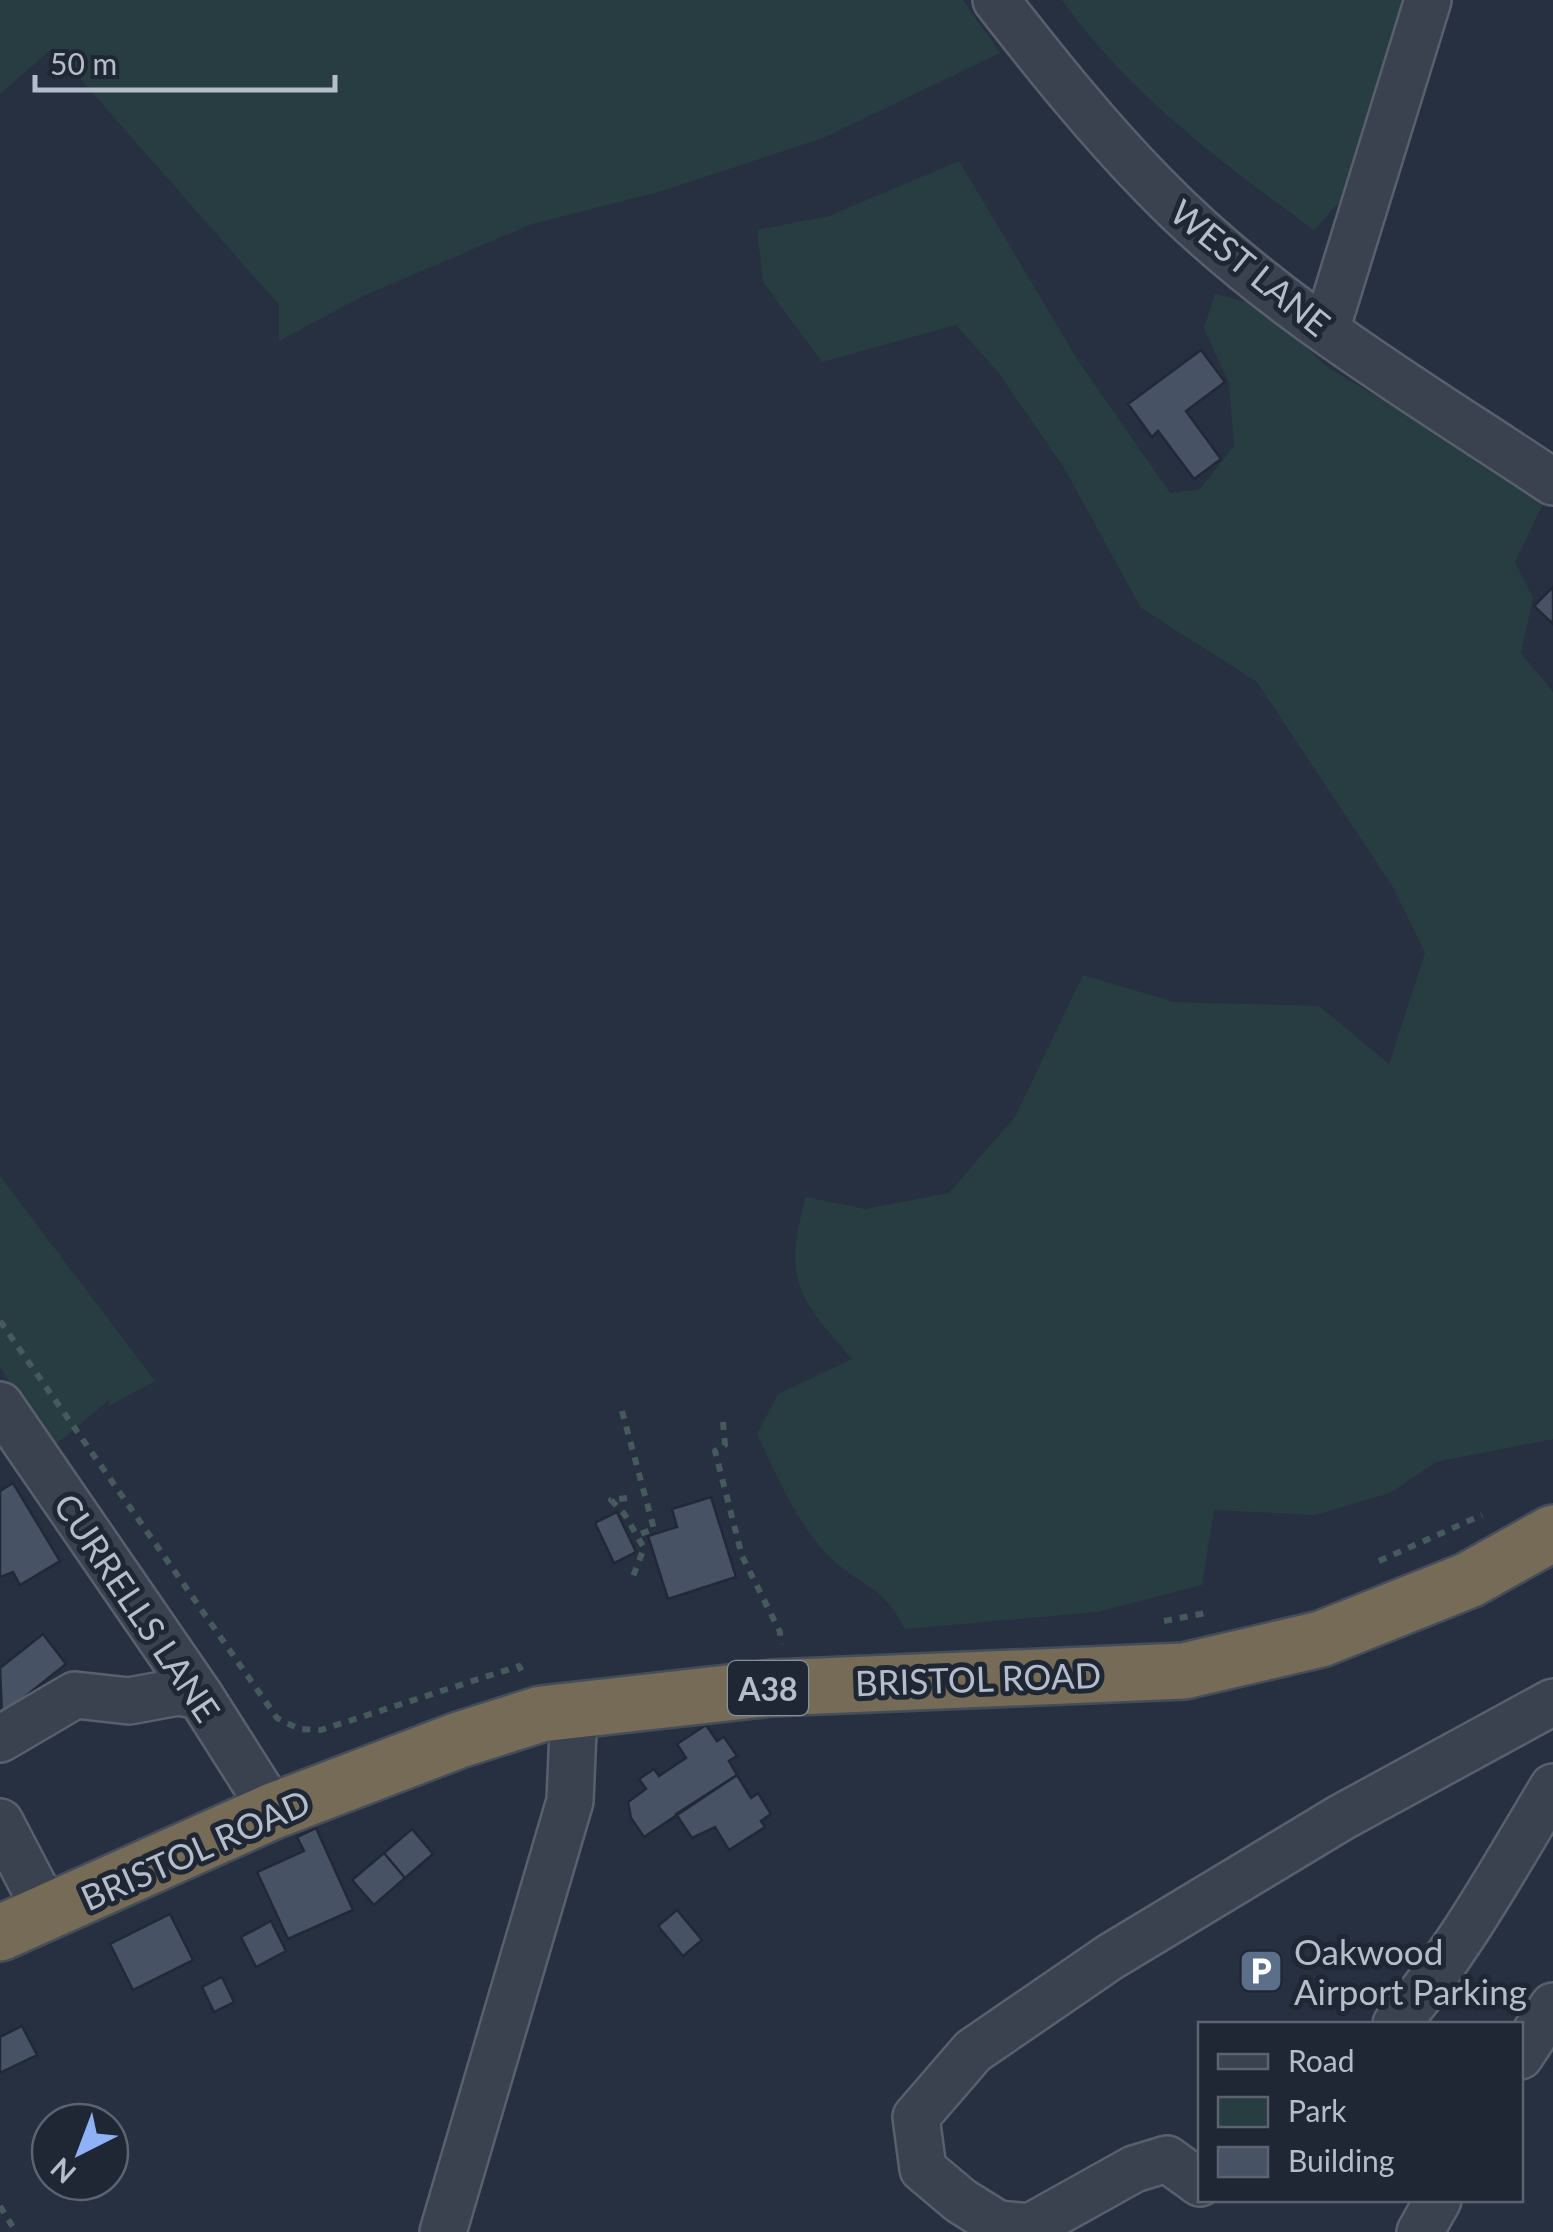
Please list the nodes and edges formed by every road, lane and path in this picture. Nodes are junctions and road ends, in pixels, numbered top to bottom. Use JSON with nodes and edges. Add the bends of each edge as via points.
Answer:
{"nodes":[{"id":1,"x":996,"y":0,"type":"edge"},
{"id":2,"x":1428,"y":0,"type":"edge"},
{"id":3,"x":1326,"y":330,"type":"junction"},
{"id":4,"x":1553,"y":482,"type":"edge"},
{"id":5,"x":0,"y":1322,"type":"edge"},
{"id":6,"x":0,"y":1405,"type":"edge"},
{"id":7,"x":622,"y":1411,"type":"dead end"},
{"id":8,"x":723,"y":1422,"type":"dead end"},
{"id":9,"x":628,"y":1498,"type":"dead end"},
{"id":10,"x":1553,"y":1533,"type":"edge"},
{"id":11,"x":637,"y":1535,"type":"junction"},
{"id":12,"x":632,"y":1579,"type":"dead end"},
{"id":13,"x":782,"y":1660,"type":"dead end"},
{"id":14,"x":200,"y":1696,"type":"junction"},
{"id":15,"x":1553,"y":1702,"type":"edge"},
{"id":16,"x":558,"y":1711,"type":"junction"},
{"id":17,"x":0,"y":1739,"type":"edge"},
{"id":18,"x":1553,"y":1788,"type":"edge"},
{"id":19,"x":274,"y":1811,"type":"junction"},
{"id":20,"x":0,"y":1822,"type":"edge"},
{"id":21,"x":24,"y":1924,"type":"edge"},
{"id":22,"x":1553,"y":2006,"type":"edge"},
{"id":23,"x":1398,"y":2022,"type":"edge"},
{"id":24,"x":1523,"y":2051,"type":"edge"},
{"id":25,"x":1198,"y":2182,"type":"edge"},
{"id":26,"x":1437,"y":2202,"type":"edge"},
{"id":27,"x":0,"y":2206,"type":"edge"},
{"id":28,"x":16,"y":2232,"type":"edge"},
{"id":29,"x":443,"y":2232,"type":"edge"},
{"id":30,"x":1420,"y":2232,"type":"edge"}],
"edges":[{"from":1,"to":3,"type":"street","name":"WEST LANE","via":[[1156,188]]},
{"from":2,"to":3,"type":"street"},
{"from":3,"to":4,"type":"street","name":"WEST LANE"},
{"from":5,"to":16,"type":"path","via":[[277,1718],[321,1730],[519,1666]]},
{"from":6,"to":14,"type":"street","name":"CURRELLS LANE"},
{"from":7,"to":11,"type":"path","via":[[654,1529]]},
{"from":8,"to":13,"type":"path","via":[[724,1444],[715,1451],[742,1556],[780,1632]]},
{"from":9,"to":11,"type":"path","via":[[611,1500]]},
{"from":10,"to":16,"type":"highway","name":"BRISTOL ROAD","number":"A38","via":[[1469,1580],[1321,1638],[1184,1671],[772,1688]]},
{"from":11,"to":12,"type":"path","via":[[644,1548]]},
{"from":14,"to":17,"type":"street","via":[[178,1692],[129,1702],[75,1695]]},
{"from":14,"to":19,"type":"street","name":"CURRELLS LANE"},
{"from":15,"to":25,"type":"street","via":[[1342,1817],[1110,1957],[973,2051],[916,2117],[923,2169],[998,2224],[1030,2227],[1134,2169],[1167,2159]]},
{"from":16,"to":19,"type":"highway","name":"BRISTOL ROAD","number":"A38","via":[[460,1740]]},
{"from":16,"to":29,"type":"street","via":[[570,1801]]},
{"from":18,"to":23,"type":"street","via":[[1499,1880]]},
{"from":19,"to":21,"type":"highway","name":"BRISTOL ROAD","number":"A38"},
{"from":20,"to":21,"type":"street"},
{"from":22,"to":24,"type":"street"},
{"from":26,"to":30,"type":"street"},
{"from":27,"to":28,"type":"path"}]}
